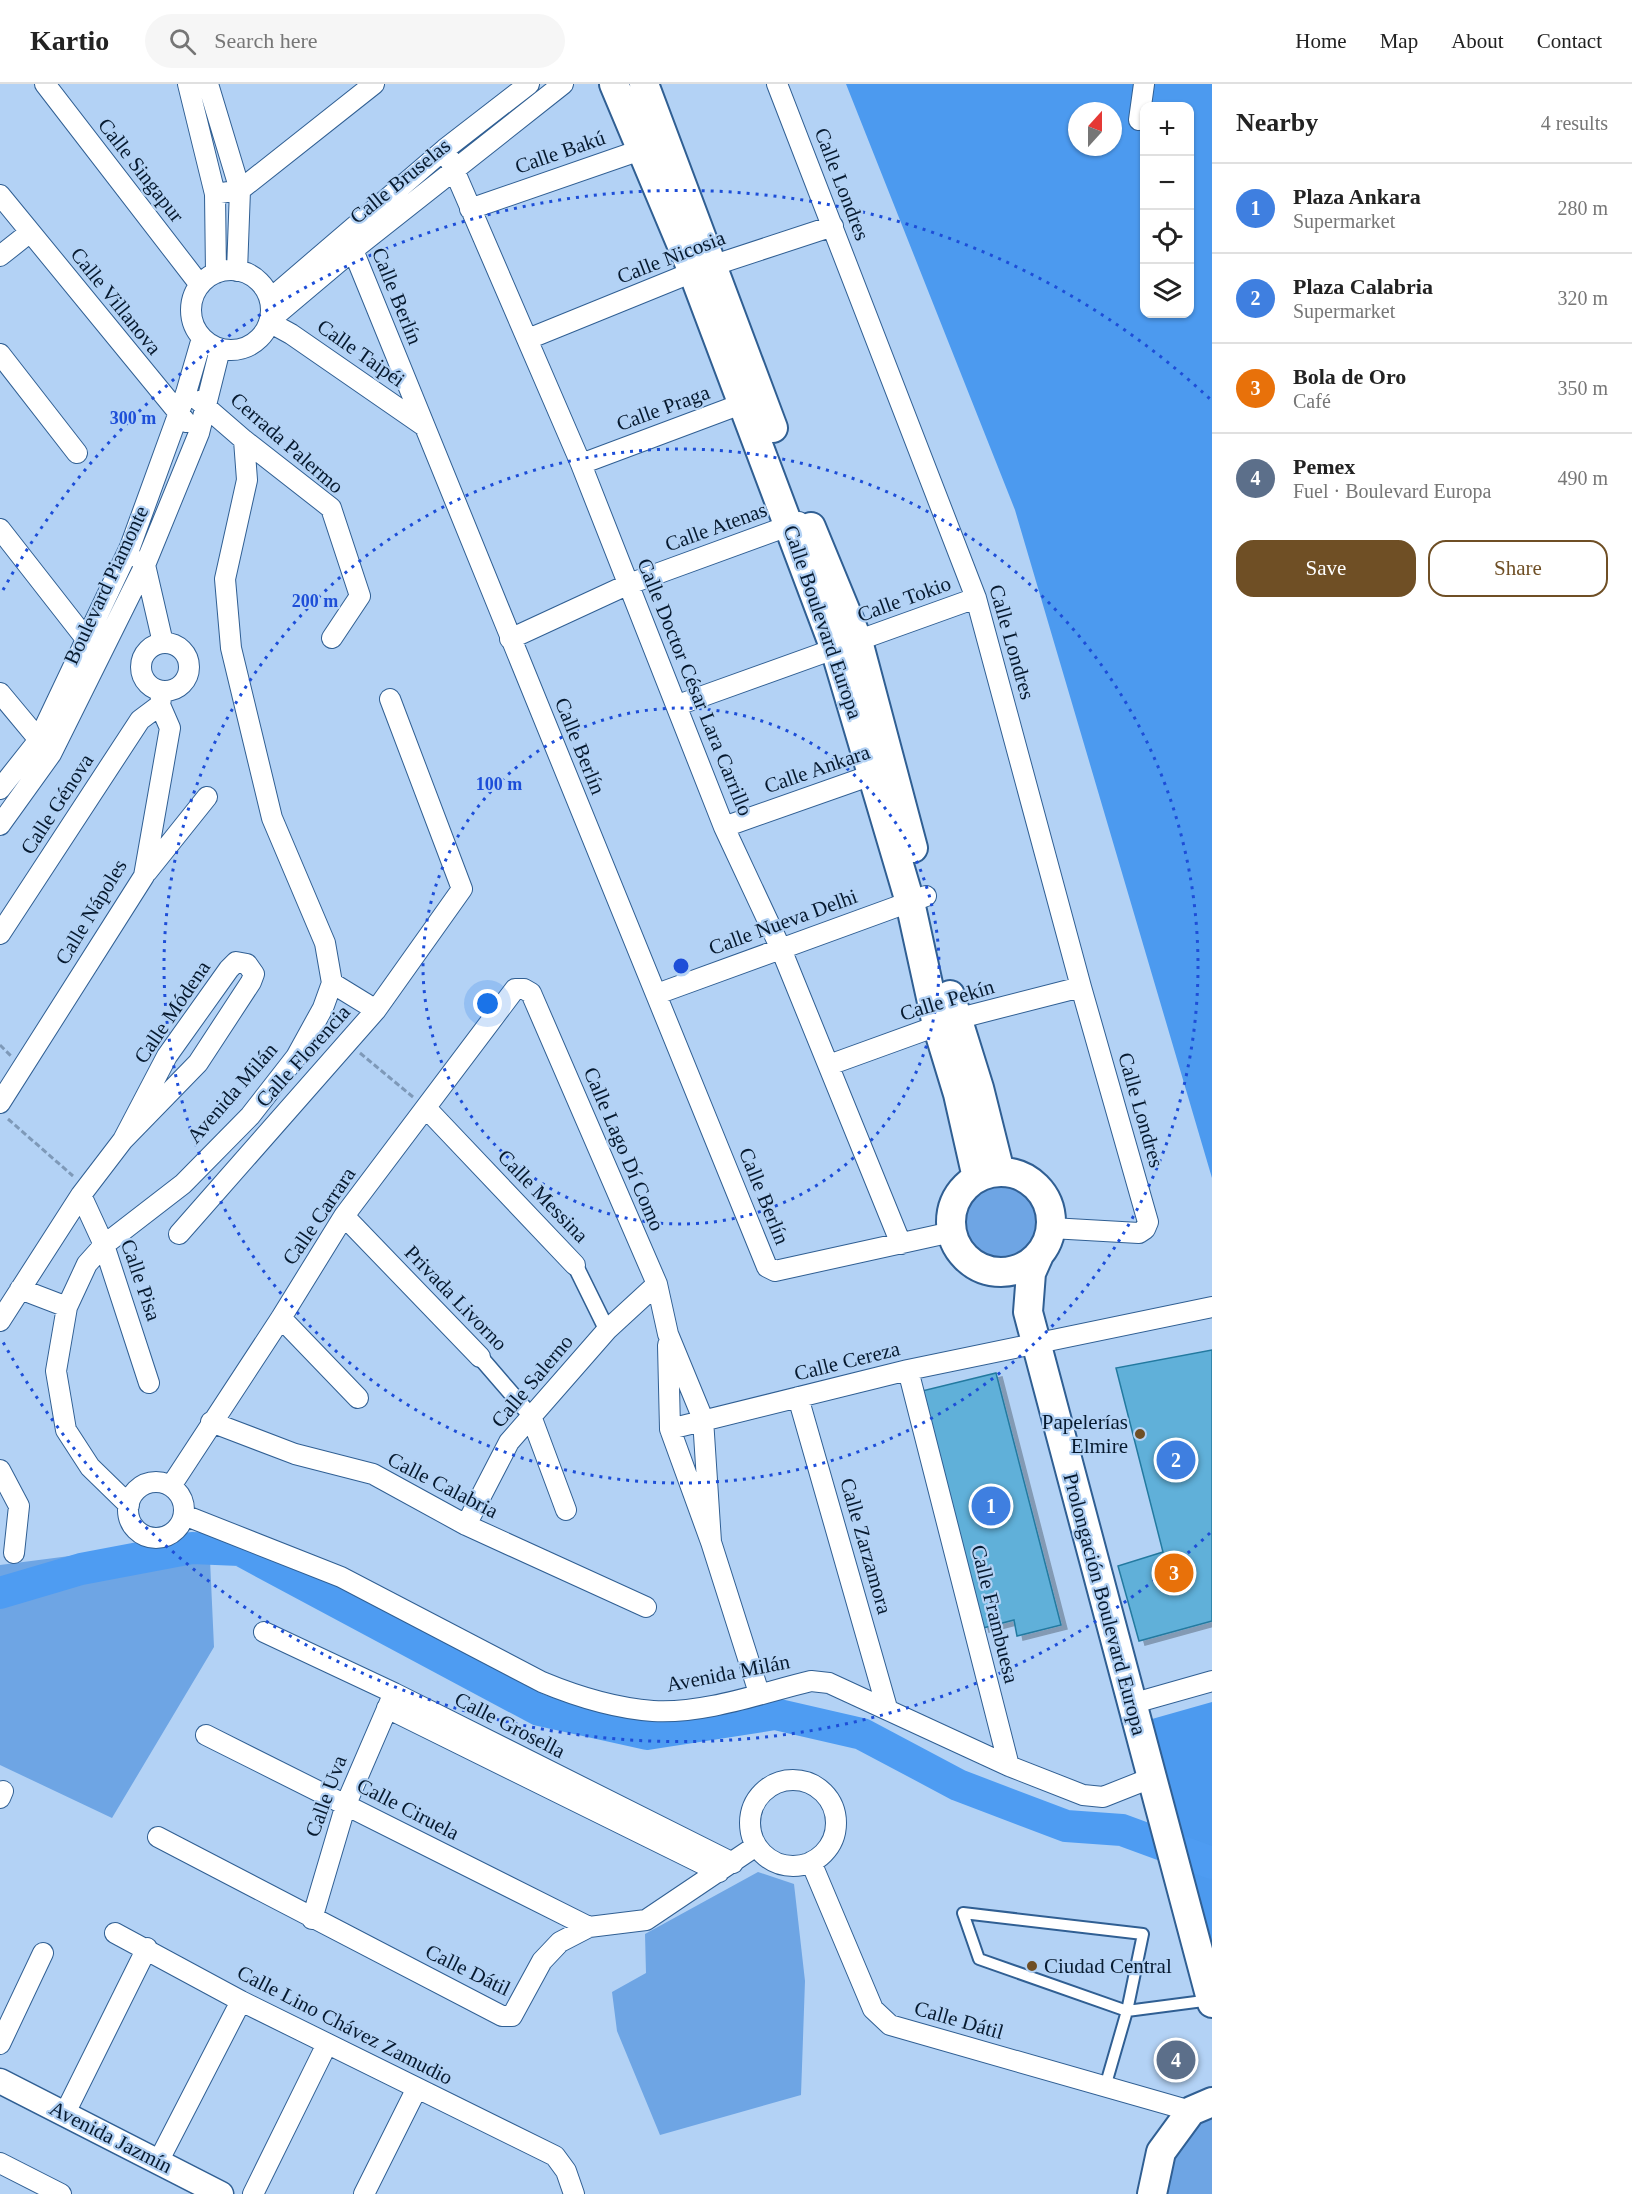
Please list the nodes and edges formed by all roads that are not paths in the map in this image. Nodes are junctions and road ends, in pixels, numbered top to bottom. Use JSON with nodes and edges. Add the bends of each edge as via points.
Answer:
{"nodes":[{"id":1,"x":45,"y":84,"type":"edge"},
{"id":2,"x":188,"y":84,"type":"edge"},
{"id":3,"x":208,"y":84,"type":"edge"},
{"id":4,"x":374,"y":84,"type":"edge"},
{"id":5,"x":529,"y":84,"type":"edge"},
{"id":6,"x":563,"y":84,"type":"edge"},
{"id":7,"x":614,"y":84,"type":"edge"},
{"id":8,"x":644,"y":84,"type":"edge"},
{"id":9,"x":777,"y":84,"type":"edge"},
{"id":10,"x":1144,"y":84,"type":"edge"},
{"id":11,"x":1139,"y":120,"type":"dead end"},
{"id":12,"x":654,"y":145,"type":"junction"},
{"id":13,"x":445,"y":149,"type":"junction"},
{"id":14,"x":453,"y":170,"type":"junction"},
{"id":15,"x":240,"y":190,"type":"junction"},
{"id":16,"x":409,"y":193,"type":"junction"},
{"id":17,"x":215,"y":194,"type":"junction"},
{"id":18,"x":0,"y":195,"type":"edge"},
{"id":19,"x":470,"y":208,"type":"junction"},
{"id":20,"x":833,"y":226,"type":"junction"},
{"id":21,"x":29,"y":232,"type":"junction"},
{"id":22,"x":348,"y":243,"type":"junction"},
{"id":23,"x":0,"y":256,"type":"edge"},
{"id":24,"x":703,"y":268,"type":"junction"},
{"id":25,"x":237,"y":271,"type":"junction"},
{"id":26,"x":208,"y":279,"type":"junction"},
{"id":27,"x":270,"y":299,"type":"junction"},
{"id":28,"x":270,"y":321,"type":"junction"},
{"id":29,"x":202,"y":338,"type":"junction"},
{"id":30,"x":528,"y":339,"type":"junction"},
{"id":31,"x":220,"y":349,"type":"junction"},
{"id":32,"x":0,"y":354,"type":"edge"},
{"id":33,"x":186,"y":393,"type":"junction"},
{"id":34,"x":752,"y":400,"type":"junction"},
{"id":35,"x":207,"y":406,"type":"junction"},
{"id":36,"x":178,"y":416,"type":"junction"},
{"id":37,"x":424,"y":426,"type":"junction"},
{"id":38,"x":199,"y":433,"type":"junction"},
{"id":39,"x":244,"y":440,"type":"junction"},
{"id":40,"x":77,"y":453,"type":"dead end"},
{"id":41,"x":581,"y":464,"type":"junction"},
{"id":42,"x":799,"y":522,"type":"junction"},
{"id":43,"x":0,"y":529,"type":"edge"},
{"id":44,"x":130,"y":547,"type":"junction"},
{"id":45,"x":145,"y":565,"type":"junction"},
{"id":46,"x":629,"y":584,"type":"junction"},
{"id":47,"x":976,"y":598,"type":"junction"},
{"id":48,"x":332,"y":638,"type":"dead end"},
{"id":49,"x":86,"y":639,"type":"junction"},
{"id":50,"x":510,"y":639,"type":"junction"},
{"id":51,"x":163,"y":643,"type":"junction"},
{"id":52,"x":847,"y":645,"type":"junction"},
{"id":53,"x":103,"y":649,"type":"junction"},
{"id":54,"x":0,"y":693,"type":"edge"},
{"id":55,"x":161,"y":698,"type":"junction"},
{"id":56,"x":390,"y":699,"type":"dead end"},
{"id":57,"x":678,"y":705,"type":"junction"},
{"id":58,"x":44,"y":747,"type":"junction"},
{"id":59,"x":882,"y":771,"type":"junction"},
{"id":60,"x":0,"y":789,"type":"edge"},
{"id":61,"x":207,"y":797,"type":"dead end"},
{"id":62,"x":0,"y":825,"type":"edge"},
{"id":63,"x":724,"y":826,"type":"junction"},
{"id":64,"x":144,"y":876,"type":"junction"},
{"id":65,"x":918,"y":899,"type":"junction"},
{"id":66,"x":0,"y":934,"type":"edge"},
{"id":67,"x":781,"y":949,"type":"junction"},
{"id":68,"x":332,"y":983,"type":"junction"},
{"id":69,"x":1081,"y":987,"type":"junction"},
{"id":70,"x":524,"y":989,"type":"joint"},
{"id":71,"x":657,"y":994,"type":"junction"},
{"id":72,"x":376,"y":1010,"type":"junction"},
{"id":73,"x":947,"y":1022,"type":"junction"},
{"id":74,"x":829,"y":1065,"type":"junction"},
{"id":75,"x":0,"y":1103,"type":"edge"},
{"id":76,"x":426,"y":1108,"type":"junction"},
{"id":77,"x":250,"y":1116,"type":"junction"},
{"id":78,"x":266,"y":1133,"type":"junction"},
{"id":79,"x":123,"y":1140,"type":"junction"},
{"id":80,"x":988,"y":1175,"type":"junction"},
{"id":81,"x":83,"y":1191,"type":"junction"},
{"id":82,"x":344,"y":1216,"type":"junction"},
{"id":83,"x":1051,"y":1228,"type":"junction"},
{"id":84,"x":952,"y":1232,"type":"junction"},
{"id":85,"x":179,"y":1234,"type":"dead end"},
{"id":86,"x":901,"y":1244,"type":"junction"},
{"id":87,"x":104,"y":1245,"type":"junction"},
{"id":88,"x":1039,"y":1255,"type":"junction"},
{"id":89,"x":575,"y":1265,"type":"joint"},
{"id":90,"x":997,"y":1272,"type":"junction"},
{"id":91,"x":657,"y":1284,"type":"junction"},
{"id":92,"x":20,"y":1289,"type":"junction"},
{"id":93,"x":68,"y":1307,"type":"junction"},
{"id":94,"x":1212,"y":1307,"type":"edge"},
{"id":95,"x":1028,"y":1312,"type":"junction"},
{"id":96,"x":281,"y":1318,"type":"junction"},
{"id":97,"x":0,"y":1321,"type":"edge"},
{"id":98,"x":607,"y":1330,"type":"junction"},
{"id":99,"x":668,"y":1334,"type":"junction"},
{"id":100,"x":1037,"y":1345,"type":"junction"},
{"id":101,"x":480,"y":1357,"type":"joint"},
{"id":102,"x":908,"y":1370,"type":"junction"},
{"id":103,"x":149,"y":1383,"type":"dead end"},
{"id":104,"x":798,"y":1397,"type":"junction"},
{"id":105,"x":358,"y":1398,"type":"dead end"},
{"id":106,"x":531,"y":1416,"type":"junction"},
{"id":107,"x":703,"y":1419,"type":"junction"},
{"id":108,"x":211,"y":1422,"type":"junction"},
{"id":109,"x":670,"y":1429,"type":"junction"},
{"id":110,"x":0,"y":1470,"type":"edge"},
{"id":111,"x":171,"y":1486,"type":"junction"},
{"id":112,"x":129,"y":1505,"type":"junction"},
{"id":113,"x":566,"y":1510,"type":"dead end"},
{"id":114,"x":184,"y":1515,"type":"junction"},
{"id":115,"x":466,"y":1525,"type":"junction"},
{"id":116,"x":711,"y":1542,"type":"junction"},
{"id":117,"x":14,"y":1552,"type":"dead end"},
{"id":118,"x":646,"y":1607,"type":"dead end"},
{"id":119,"x":264,"y":1632,"type":"dead end"},
{"id":120,"x":1212,"y":1681,"type":"edge"},
{"id":121,"x":759,"y":1693,"type":"junction"},
{"id":122,"x":390,"y":1700,"type":"junction"},
{"id":123,"x":1131,"y":1704,"type":"junction"},
{"id":124,"x":887,"y":1708,"type":"junction"},
{"id":125,"x":206,"y":1734,"type":"dead end"},
{"id":126,"x":1009,"y":1766,"type":"junction"},
{"id":127,"x":1153,"y":1785,"type":"junction"},
{"id":128,"x":346,"y":1804,"type":"junction"},
{"id":129,"x":158,"y":1837,"type":"dead end"},
{"id":130,"x":756,"y":1846,"type":"junction"},
{"id":131,"x":811,"y":1862,"type":"junction"},
{"id":132,"x":726,"y":1868,"type":"junction"},
{"id":133,"x":312,"y":1919,"type":"junction"},
{"id":134,"x":589,"y":1927,"type":"junction"},
{"id":135,"x":115,"y":1933,"type":"dead end"},
{"id":136,"x":147,"y":1948,"type":"junction"},
{"id":137,"x":43,"y":1953,"type":"dead end"},
{"id":138,"x":241,"y":2001,"type":"junction"},
{"id":139,"x":1212,"y":2002,"type":"edge"},
{"id":140,"x":1127,"y":2011,"type":"junction"},
{"id":141,"x":0,"y":2044,"type":"edge"},
{"id":142,"x":327,"y":2044,"type":"junction"},
{"id":143,"x":0,"y":2081,"type":"edge"},
{"id":144,"x":1105,"y":2087,"type":"junction"},
{"id":145,"x":417,"y":2088,"type":"junction"},
{"id":146,"x":1206,"y":2098,"type":"edge"},
{"id":147,"x":65,"y":2113,"type":"junction"},
{"id":148,"x":158,"y":2162,"type":"junction"},
{"id":149,"x":0,"y":2163,"type":"edge"},
{"id":150,"x":61,"y":2194,"type":"edge"},
{"id":151,"x":221,"y":2194,"type":"edge"},
{"id":152,"x":253,"y":2194,"type":"edge"},
{"id":153,"x":364,"y":2194,"type":"edge"},
{"id":154,"x":574,"y":2194,"type":"edge"},
{"id":155,"x":1152,"y":2194,"type":"edge"}],
"edges":[{"from":1,"to":26,"type":"street","name":"Calle Singapur"},
{"from":2,"to":17,"type":"street"},
{"from":3,"to":15,"type":"street"},
{"from":4,"to":15,"type":"street"},
{"from":5,"to":13,"type":"street","name":"Calle Bruselas"},
{"from":6,"to":14,"type":"street","name":"Calle Bruselas"},
{"from":7,"to":12,"type":"main road","name":"Calle Boulevard Europa"},
{"from":8,"to":12,"type":"main road","name":"Calle Boulevard Europa"},
{"from":9,"to":20,"type":"street","name":"Calle Londres"},
{"from":10,"to":11,"type":"street"},
{"from":12,"to":19,"type":"street","name":"Calle Bakú"},
{"from":12,"to":24,"type":"main road","name":"Calle Boulevard Europa"},
{"from":13,"to":14,"type":"street","name":"Calle Doctor César Lara Carrillo"},
{"from":13,"to":16,"type":"street","name":"Calle Bruselas"},
{"from":14,"to":16,"type":"street","name":"Calle Bruselas"},
{"from":14,"to":19,"type":"street","name":"Calle Doctor César Lara Carrillo"},
{"from":15,"to":17,"type":"street"},
{"from":15,"to":25,"type":"street"},
{"from":16,"to":22,"type":"street","name":"Calle Bruselas"},
{"from":17,"to":26,"type":"street"},
{"from":18,"to":21,"type":"street","name":"Calle Villanova"},
{"from":19,"to":30,"type":"street","name":"Calle Doctor César Lara Carrillo"},
{"from":20,"to":24,"type":"street","name":"Calle Nicosia"},
{"from":20,"to":47,"type":"street","name":"Calle Londres"},
{"from":21,"to":23,"type":"street"},
{"from":21,"to":36,"type":"street","name":"Calle Villanova"},
{"from":22,"to":27,"type":"street","name":"Calle Bruselas"},
{"from":22,"to":28,"type":"street","name":"Calle Bruselas"},
{"from":22,"to":37,"type":"street","name":"Calle Berlín"},
{"from":24,"to":30,"type":"street","name":"Calle Nicosia"},
{"from":24,"to":34,"type":"main road","name":"Calle Boulevard Europa"},
{"from":25,"to":26,"type":"street"},
{"from":25,"to":27,"type":"street","via":[[257,280]]},
{"from":26,"to":29,"type":"street","via":[[191,306],[191,317]]},
{"from":27,"to":28,"type":"street"},
{"from":28,"to":31,"type":"street","via":[[257,341],[246,348]]},
{"from":28,"to":37,"type":"street","name":"Calle Taipéi"},
{"from":29,"to":31,"type":"street"},
{"from":29,"to":33,"type":"street","name":"Boulevard Piamonte"},
{"from":30,"to":41,"type":"street","name":"Calle Doctor César Lara Carrillo"},
{"from":31,"to":35,"type":"street","name":"Boulevard Piamonte"},
{"from":32,"to":40,"type":"street"},
{"from":33,"to":35,"type":"street","name":"Cerrada Palermo"},
{"from":33,"to":36,"type":"street","name":"Boulevard Piamonte"},
{"from":34,"to":41,"type":"street","name":"Calle Praga"},
{"from":34,"to":42,"type":"main road","name":"Calle Boulevard Europa"},
{"from":35,"to":38,"type":"street","name":"Boulevard Piamonte"},
{"from":35,"to":39,"type":"street","name":"Cerrada Palermo"},
{"from":36,"to":38,"type":"street","name":"Calle Villanova"},
{"from":36,"to":44,"type":"street","name":"Boulevard Piamonte"},
{"from":37,"to":50,"type":"street","name":"Calle Berlín"},
{"from":38,"to":45,"type":"street","name":"Boulevard Piamonte"},
{"from":39,"to":48,"type":"street","name":"Cerrada Palermo","via":[[331,508],[360,596]]},
{"from":39,"to":68,"type":"street","via":[[247,480],[225,579],[231,648],[272,818],[325,943]]},
{"from":41,"to":46,"type":"street","name":"Calle Doctor César Lara Carrillo"},
{"from":42,"to":46,"type":"street","name":"Calle Atenas"},
{"from":42,"to":52,"type":"main road","name":"Calle Boulevard Europa"},
{"from":43,"to":49,"type":"street"},
{"from":44,"to":45,"type":"street"},
{"from":44,"to":49,"type":"street","name":"Boulevard Piamonte"},
{"from":45,"to":51,"type":"street"},
{"from":45,"to":53,"type":"street","name":"Boulevard Piamonte"},
{"from":46,"to":50,"type":"street","name":"Calle Atenas"},
{"from":46,"to":57,"type":"street","name":"Calle Doctor César Lara Carrillo"},
{"from":47,"to":52,"type":"street","name":"Calle Tokio"},
{"from":47,"to":69,"type":"street","name":"Calle Londres"},
{"from":49,"to":53,"type":"street"},
{"from":49,"to":58,"type":"street","name":"Boulevard Piamonte"},
{"from":50,"to":71,"type":"street","name":"Calle Berlín"},
{"from":51,"to":55,"type":"street","name":"Calle Nápoles","via":[[144,656],[141,670],[148,685]]},
{"from":51,"to":55,"type":"street","via":[[179,647],[190,668],[178,688]]},
{"from":52,"to":57,"type":"street","name":"Calle Tokio"},
{"from":52,"to":59,"type":"main road","name":"Calle Boulevard Europa"},
{"from":53,"to":58,"type":"street","name":"Boulevard Piamonte"},
{"from":54,"to":58,"type":"street"},
{"from":55,"to":64,"type":"street","name":"Calle Nápoles","via":[[170,728]]},
{"from":55,"to":66,"type":"street","name":"Calle Génova","via":[[140,720]]},
{"from":56,"to":72,"type":"street","name":"Calle Florencia","via":[[462,889]]},
{"from":57,"to":63,"type":"street","name":"Calle Doctor César Lara Carrillo"},
{"from":58,"to":60,"type":"street","name":"Boulevard Piamonte"},
{"from":58,"to":62,"type":"street","name":"Boulevard Piamonte"},
{"from":59,"to":63,"type":"street","name":"Calle Ankara"},
{"from":59,"to":65,"type":"main road","name":"Calle Boulevard Europa"},
{"from":61,"to":64,"type":"street"},
{"from":63,"to":67,"type":"street","name":"Calle Doctor César Lara Carrillo"},
{"from":64,"to":75,"type":"street","name":"Calle Nápoles"},
{"from":65,"to":67,"type":"street","name":"Calle Nueva Delhi"},
{"from":65,"to":73,"type":"main road","name":"Calle Boulevard Europa"},
{"from":67,"to":71,"type":"street","name":"Calle Nueva Delhi"},
{"from":67,"to":74,"type":"street","name":"Calle Doctor César Lara Carrillo"},
{"from":68,"to":72,"type":"street","name":"Calle Florencia"},
{"from":68,"to":77,"type":"street","name":"Avenida Milán","via":[[296,1057]]},
{"from":69,"to":73,"type":"street","name":"Calle Pekín"},
{"from":69,"to":83,"type":"street","name":"Calle Londres","via":[[1148,1222],[1139,1233]]},
{"from":70,"to":76,"type":"street","name":"Calle Carrara","via":[[515,989]]},
{"from":70,"to":91,"type":"street","name":"Calle Lago Dí Como","via":[[531,993]]},
{"from":71,"to":86,"type":"street","name":"Calle Berlín","via":[[767,1268],[775,1272]]},
{"from":72,"to":78,"type":"street","name":"Calle Florencia"},
{"from":73,"to":74,"type":"street","name":"Calle Pekín"},
{"from":73,"to":80,"type":"main road","name":"Calle Boulevard Europa"},
{"from":74,"to":86,"type":"street","name":"Calle Doctor César Lara Carrillo"},
{"from":76,"to":82,"type":"street","name":"Calle Carrara"},
{"from":76,"to":89,"type":"street","name":"Calle Messina"},
{"from":77,"to":78,"type":"street","name":"Calle Florencia"},
{"from":77,"to":87,"type":"street","name":"Avenida Milán","via":[[183,1184]]},
{"from":78,"to":85,"type":"street","name":"Calle Florencia"},
{"from":79,"to":79,"type":"street","name":"Calle Módena","via":[[167,1056],[236,962],[247,964],[254,974],[251,982],[198,1063]]},
{"from":79,"to":81,"type":"street","name":"Calle Módena"},
{"from":80,"to":83,"type":"main road","via":[[1016,1174],[1031,1183],[1043,1195],[1050,1211]]},
{"from":80,"to":84,"type":"main road","via":[[964,1188],[951,1216]]},
{"from":81,"to":87,"type":"street","name":"Calle Pisa"},
{"from":81,"to":92,"type":"street","name":"Calle Módena"},
{"from":82,"to":96,"type":"street","name":"Calle Carrara"},
{"from":82,"to":101,"type":"street","name":"Privada Livorno"},
{"from":83,"to":88,"type":"main road"},
{"from":84,"to":86,"type":"street"},
{"from":84,"to":90,"type":"main road","via":[[957,1247],[968,1259]]},
{"from":87,"to":93,"type":"street","name":"Avenida Milán","via":[[87,1264]]},
{"from":87,"to":103,"type":"street","name":"Calle Pisa"},
{"from":88,"to":90,"type":"main road","via":[[1021,1267]]},
{"from":88,"to":95,"type":"main road","name":"Prolongación Boulevard Europa","via":[[1030,1273]]},
{"from":89,"to":98,"type":"street","name":"Calle Messina"},
{"from":90,"to":95,"type":"main road","name":"Prolongación Boulevard Europa"},
{"from":91,"to":98,"type":"street","name":"Calle Salerno"},
{"from":91,"to":99,"type":"street","name":"Calle Lago Dí Como"},
{"from":92,"to":93,"type":"street"},
{"from":92,"to":97,"type":"street","name":"Calle Módena"},
{"from":93,"to":112,"type":"street","name":"Avenida Milán","via":[[56,1371],[66,1430],[90,1467]]},
{"from":94,"to":100,"type":"street","name":"Calle Cereza"},
{"from":95,"to":100,"type":"main road","name":"Prolongación Boulevard Europa"},
{"from":96,"to":105,"type":"street"},
{"from":96,"to":108,"type":"street","name":"Calle Carrara"},
{"from":98,"to":106,"type":"street","name":"Calle Salerno"},
{"from":99,"to":107,"type":"street","name":"Calle Lago Dí Como"},
{"from":99,"to":109,"type":"street","name":"Calle Lago Dí Como"},
{"from":100,"to":102,"type":"street","name":"Calle Cereza"},
{"from":100,"to":123,"type":"main road","name":"Prolongación Boulevard Europa"},
{"from":101,"to":106,"type":"street","name":"Privada Livorno"},
{"from":102,"to":104,"type":"street","name":"Calle Cereza"},
{"from":102,"to":126,"type":"street","name":"Calle Frambuesa"},
{"from":104,"to":107,"type":"street","name":"Calle Cereza"},
{"from":104,"to":124,"type":"street","name":"Calle Zarzamora"},
{"from":106,"to":113,"type":"street"},
{"from":106,"to":115,"type":"street","name":"Calle Salerno","via":[[509,1442]]},
{"from":107,"to":109,"type":"street","name":"Calle Cereza"},
{"from":107,"to":116,"type":"street","name":"Calle Lago Dí Como"},
{"from":108,"to":111,"type":"street","name":"Calle Carrara"},
{"from":108,"to":115,"type":"street","name":"Calle Calabria","via":[[295,1454],[373,1474]]},
{"from":109,"to":116,"type":"street","name":"Calle Lago Dí Como"},
{"from":110,"to":117,"type":"street","via":[[19,1506]]},
{"from":111,"to":112,"type":"street","via":[[145,1485],[132,1496]]},
{"from":111,"to":114,"type":"street","via":[[182,1498]]},
{"from":112,"to":114,"type":"street","via":[[130,1522],[151,1538],[169,1536]]},
{"from":114,"to":121,"type":"street","name":"Avenida Milán","via":[[341,1577],[576,1696],[655,1711],[693,1708]]},
{"from":115,"to":118,"type":"street","name":"Calle Calabria"},
{"from":116,"to":121,"type":"street"},
{"from":119,"to":122,"type":"street","name":"Calle Grosella"},
{"from":120,"to":123,"type":"street"},
{"from":121,"to":124,"type":"street","name":"Avenida Milán","via":[[811,1681],[829,1683]]},
{"from":122,"to":128,"type":"street","name":"Calle Uva"},
{"from":122,"to":132,"type":"street","name":"Calle Grosella"},
{"from":123,"to":127,"type":"main road","name":"Prolongación Boulevard Europa"},
{"from":124,"to":126,"type":"street","name":"Avenida Milán"},
{"from":125,"to":128,"type":"street","name":"Calle Ciruela"},
{"from":126,"to":127,"type":"street","name":"Avenida Milán","via":[[1083,1795],[1103,1797]]},
{"from":127,"to":139,"type":"main road","name":"Prolongación Boulevard Europa"},
{"from":128,"to":133,"type":"street","name":"Calle Uva"},
{"from":128,"to":134,"type":"street","name":"Calle Ciruela"},
{"from":129,"to":133,"type":"street","name":"Calle Dátil"},
{"from":130,"to":131,"type":"street","via":[[764,1855],[787,1866]]},
{"from":130,"to":131,"type":"street","via":[[750,1817],[763,1791],[790,1780],[805,1782],[819,1788],[835,1813],[832,1842]]},
{"from":130,"to":132,"type":"street","name":"Calle Dátil"},
{"from":131,"to":144,"type":"street","name":"Calle Dátil","via":[[873,2009],[890,2025]]},
{"from":132,"to":134,"type":"street","name":"Calle Dátil","via":[[646,1920]]},
{"from":133,"to":134,"type":"street","name":"Calle Dátil","via":[[502,2016],[513,2016],[542,1961],[560,1942]]},
{"from":135,"to":136,"type":"street","name":"Calle Lino Chávez Zamudio"},
{"from":136,"to":138,"type":"street","name":"Calle Lino Chávez Zamudio"},
{"from":136,"to":147,"type":"street"},
{"from":137,"to":141,"type":"street"},
{"from":138,"to":142,"type":"street","name":"Calle Lino Chávez Zamudio"},
{"from":138,"to":148,"type":"street"},
{"from":139,"to":140,"type":"lane"},
{"from":140,"to":140,"type":"lane","via":[[1143,1934],[963,1913],[979,1959]]},
{"from":140,"to":144,"type":"lane"},
{"from":142,"to":145,"type":"street","name":"Calle Lino Chávez Zamudio"},
{"from":142,"to":152,"type":"street"},
{"from":143,"to":147,"type":"street","name":"Avenida Jazmín"},
{"from":144,"to":146,"type":"street","name":"Calle Dátil"},
{"from":145,"to":153,"type":"street"},
{"from":145,"to":154,"type":"street","name":"Calle Lino Chávez Zamudio","via":[[555,2156],[566,2171]]},
{"from":146,"to":155,"type":"main road","via":[[1161,2152]]},
{"from":147,"to":148,"type":"street","name":"Avenida Jazmín"},
{"from":148,"to":151,"type":"street","name":"Avenida Jazmín"},
{"from":149,"to":150,"type":"street"}]}
